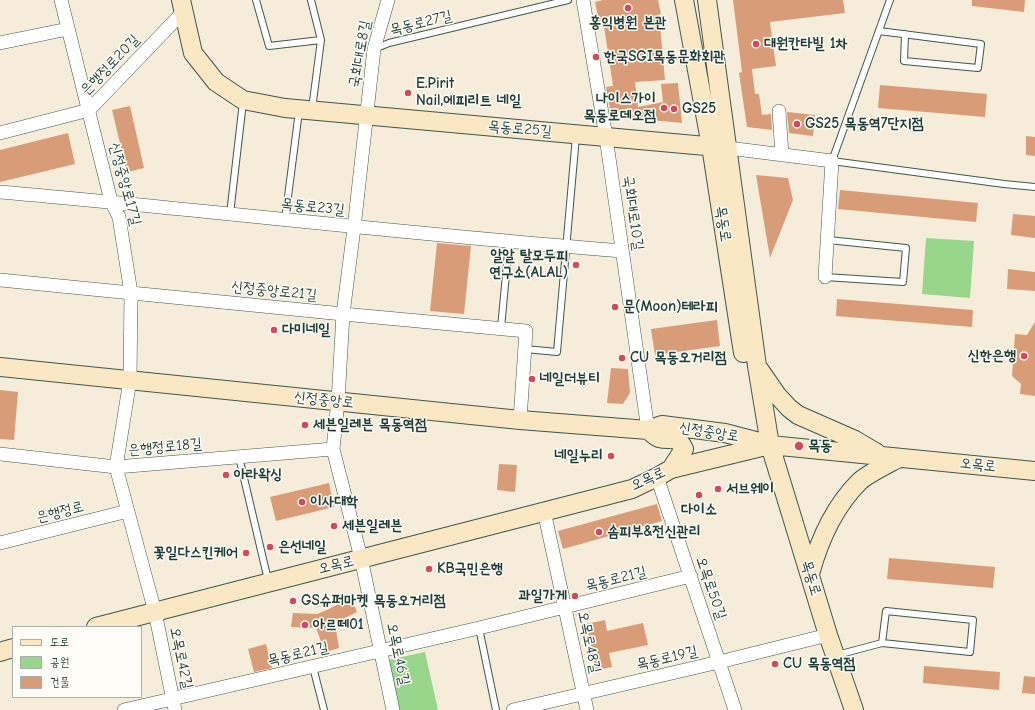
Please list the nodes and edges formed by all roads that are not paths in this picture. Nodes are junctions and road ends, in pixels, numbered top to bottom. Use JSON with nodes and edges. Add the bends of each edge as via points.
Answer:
{"nodes":[{"id":1,"x":61,"y":0,"type":"edge"},
{"id":2,"x":256,"y":0,"type":"edge"},
{"id":3,"x":311,"y":0,"type":"edge"},
{"id":4,"x":388,"y":0,"type":"edge"},
{"id":5,"x":568,"y":0,"type":"edge"},
{"id":6,"x":583,"y":0,"type":"edge"},
{"id":7,"x":684,"y":0,"type":"edge"},
{"id":8,"x":707,"y":0,"type":"edge"},
{"id":9,"x":890,"y":0,"type":"edge"},
{"id":10,"x":183,"y":6,"type":"edge"},
{"id":11,"x":68,"y":29,"type":"junction"},
{"id":12,"x":879,"y":31,"type":"junction"},
{"id":13,"x":905,"y":34,"type":"junction"},
{"id":14,"x":321,"y":40,"type":"junction"},
{"id":15,"x":0,"y":43,"type":"edge"},
{"id":16,"x":374,"y":49,"type":"junction"},
{"id":17,"x":243,"y":100,"type":"junction"},
{"id":18,"x":89,"y":110,"type":"junction"},
{"id":19,"x":305,"y":110,"type":"junction"},
{"id":20,"x":779,"y":111,"type":"dead end"},
{"id":21,"x":366,"y":115,"type":"junction"},
{"id":22,"x":0,"y":133,"type":"edge"},
{"id":23,"x":576,"y":134,"type":"junction"},
{"id":24,"x":606,"y":137,"type":"junction"},
{"id":25,"x":719,"y":147,"type":"junction"},
{"id":26,"x":782,"y":155,"type":"junction"},
{"id":27,"x":832,"y":161,"type":"junction"},
{"id":28,"x":1035,"y":187,"type":"edge"},
{"id":29,"x":0,"y":192,"type":"edge"},
{"id":30,"x":112,"y":201,"type":"junction"},
{"id":31,"x":230,"y":214,"type":"junction"},
{"id":32,"x":285,"y":220,"type":"junction"},
{"id":33,"x":354,"y":228,"type":"junction"},
{"id":34,"x":828,"y":240,"type":"junction"},
{"id":35,"x":509,"y":242,"type":"junction"},
{"id":36,"x":567,"y":247,"type":"junction"},
{"id":37,"x":622,"y":251,"type":"junction"},
{"id":38,"x":826,"y":278,"type":"joint"},
{"id":39,"x":0,"y":280,"type":"edge"},
{"id":40,"x":131,"y":293,"type":"junction"},
{"id":41,"x":342,"y":314,"type":"junction"},
{"id":42,"x":501,"y":328,"type":"junction"},
{"id":43,"x":525,"y":349,"type":"junction"},
{"id":44,"x":757,"y":366,"type":"junction"},
{"id":45,"x":0,"y":367,"type":"edge"},
{"id":46,"x":130,"y":380,"type":"junction"},
{"id":47,"x":338,"y":401,"type":"junction"},
{"id":48,"x":520,"y":420,"type":"junction"},
{"id":49,"x":648,"y":430,"type":"junction"},
{"id":50,"x":770,"y":445,"type":"junction"},
{"id":51,"x":333,"y":449,"type":"junction"},
{"id":52,"x":0,"y":454,"type":"edge"},
{"id":53,"x":239,"y":457,"type":"junction"},
{"id":54,"x":890,"y":457,"type":"junction"},
{"id":55,"x":116,"y":467,"type":"junction"},
{"id":56,"x":1035,"y":471,"type":"edge"},
{"id":57,"x":664,"y":473,"type":"junction"},
{"id":58,"x":128,"y":511,"type":"junction"},
{"id":59,"x":544,"y":511,"type":"junction"},
{"id":60,"x":0,"y":544,"type":"edge"},
{"id":61,"x":361,"y":558,"type":"junction"},
{"id":62,"x":810,"y":574,"type":"junction"},
{"id":63,"x":691,"y":576,"type":"junction"},
{"id":64,"x":269,"y":582,"type":"junction"},
{"id":65,"x":565,"y":608,"type":"junction"},
{"id":66,"x":155,"y":612,"type":"junction"},
{"id":67,"x":100,"y":626,"type":"edge"},
{"id":68,"x":479,"y":628,"type":"junction"},
{"id":69,"x":828,"y":635,"type":"junction"},
{"id":70,"x":882,"y":643,"type":"junction"},
{"id":71,"x":12,"y":648,"type":"edge"},
{"id":72,"x":0,"y":652,"type":"edge"},
{"id":73,"x":381,"y":652,"type":"junction"},
{"id":74,"x":835,"y":656,"type":"junction"},
{"id":75,"x":720,"y":662,"type":"junction"},
{"id":76,"x":313,"y":667,"type":"junction"},
{"id":77,"x":584,"y":694,"type":"junction"},
{"id":78,"x":174,"y":704,"type":"edge"},
{"id":79,"x":124,"y":710,"type":"edge"},
{"id":80,"x":324,"y":710,"type":"edge"},
{"id":81,"x":393,"y":710,"type":"edge"},
{"id":82,"x":496,"y":710,"type":"edge"},
{"id":83,"x":513,"y":710,"type":"edge"},
{"id":84,"x":587,"y":710,"type":"edge"},
{"id":85,"x":735,"y":710,"type":"edge"},
{"id":86,"x":854,"y":710,"type":"edge"}],
"edges":[{"from":1,"to":11,"type":"street","name":"신정중앙로17길"},
{"from":2,"to":14,"type":"lane","via":[[269,46]]},
{"from":3,"to":14,"type":"lane"},
{"from":4,"to":16,"type":"street","name":"국회대로8길"},
{"from":5,"to":16,"type":"lane","name":"목동로27길"},
{"from":6,"to":24,"type":"street","name":"국회대로10길"},
{"from":7,"to":25,"type":"main road","name":"목동로"},
{"from":8,"to":25,"type":"main road","name":"목동로"},
{"from":9,"to":12,"type":"lane"},
{"from":10,"to":17,"type":"main road","name":"목동로25길","via":[[193,54],[216,82]]},
{"from":10,"to":18,"type":"street","name":"은행정로20길"},
{"from":11,"to":15,"type":"street"},
{"from":11,"to":18,"type":"street","name":"신정중앙로17길"},
{"from":12,"to":13,"type":"lane"},
{"from":12,"to":27,"type":"lane"},
{"from":13,"to":13,"type":"lane","via":[[981,44],[978,68],[904,61]]},
{"from":14,"to":19,"type":"lane"},
{"from":16,"to":21,"type":"street","name":"국회대로8길"},
{"from":17,"to":19,"type":"main road","name":"목동로25길"},
{"from":17,"to":31,"type":"lane"},
{"from":18,"to":22,"type":"street","name":"은행정로20길"},
{"from":18,"to":30,"type":"street","name":"신정중앙로17길"},
{"from":19,"to":21,"type":"main road","name":"목동로25길"},
{"from":19,"to":32,"type":"lane"},
{"from":20,"to":26,"type":"street"},
{"from":21,"to":23,"type":"main road","name":"목동로25길"},
{"from":21,"to":33,"type":"street","name":"국회대로8길"},
{"from":23,"to":24,"type":"main road","name":"목동로25길"},
{"from":23,"to":36,"type":"lane"},
{"from":24,"to":25,"type":"main road","name":"목동로25길"},
{"from":24,"to":37,"type":"street","name":"국회대로10길"},
{"from":25,"to":26,"type":"street"},
{"from":25,"to":44,"type":"main road","name":"목동로"},
{"from":25,"to":50,"type":"main road","name":"목동로","via":[[751,405]]},
{"from":26,"to":27,"type":"street"},
{"from":27,"to":28,"type":"lane"},
{"from":27,"to":34,"type":"street"},
{"from":29,"to":30,"type":"street","name":"목동로23길"},
{"from":30,"to":31,"type":"street","name":"목동로23길"},
{"from":30,"to":40,"type":"street","name":"신정중앙로17길","via":[[119,217]]},
{"from":31,"to":32,"type":"street","name":"목동로23길"},
{"from":32,"to":33,"type":"street","name":"목동로23길"},
{"from":33,"to":35,"type":"street","name":"목동로23길"},
{"from":33,"to":41,"type":"street","name":"국회대로8길"},
{"from":34,"to":38,"type":"street"},
{"from":34,"to":38,"type":"lane","via":[[906,248],[903,282]]},
{"from":35,"to":36,"type":"street","name":"목동로23길"},
{"from":35,"to":42,"type":"lane"},
{"from":36,"to":37,"type":"street","name":"목동로23길"},
{"from":36,"to":43,"type":"lane","via":[[557,352]]},
{"from":37,"to":49,"type":"street","name":"국회대로10길"},
{"from":39,"to":40,"type":"street","name":"신정중앙로21길"},
{"from":40,"to":41,"type":"street","name":"신정중앙로21길"},
{"from":40,"to":46,"type":"street","name":"신정중앙로17길"},
{"from":41,"to":42,"type":"street","name":"신정중앙로21길"},
{"from":41,"to":47,"type":"street","name":"국회대로8길"},
{"from":42,"to":43,"type":"street","name":"신정중앙로21길","via":[[526,330]]},
{"from":43,"to":48,"type":"street","name":"신정중앙로21길"},
{"from":44,"to":50,"type":"main road","name":"목동로"},
{"from":44,"to":54,"type":"main road","via":[[777,395],[798,415]]},
{"from":45,"to":46,"type":"main road","name":"신정중앙로"},
{"from":46,"to":47,"type":"main road","name":"신정중앙로"},
{"from":46,"to":55,"type":"street","name":"신정중앙로17길"},
{"from":47,"to":48,"type":"main road","name":"신정중앙로"},
{"from":47,"to":51,"type":"street","name":"국회대로8길"},
{"from":48,"to":49,"type":"main road","name":"신정중앙로"},
{"from":49,"to":50,"type":"main road","name":"신정중앙로","via":[[662,425],[704,430]]},
{"from":49,"to":57,"type":"main road","name":"신정중앙로","via":[[658,438],[682,443],[684,450]]},
{"from":50,"to":54,"type":"main road","name":"오목로"},
{"from":50,"to":57,"type":"main road","name":"오목로"},
{"from":50,"to":62,"type":"main road","name":"목동로"},
{"from":51,"to":53,"type":"street","name":"은행정로18길"},
{"from":51,"to":61,"type":"street","name":"오목로46길"},
{"from":52,"to":55,"type":"street","name":"은행정로18길"},
{"from":53,"to":55,"type":"street","name":"은행정로18길"},
{"from":53,"to":64,"type":"lane"},
{"from":54,"to":56,"type":"main road","name":"오목로"},
{"from":54,"to":62,"type":"main road","via":[[860,481],[834,515],[817,548]]},
{"from":55,"to":58,"type":"street","name":"오목로42길"},
{"from":57,"to":59,"type":"main road","name":"오목로","via":[[632,489]]},
{"from":57,"to":63,"type":"street","name":"오목로50길"},
{"from":58,"to":60,"type":"street","name":"은행정로"},
{"from":58,"to":66,"type":"street","name":"오목로42길"},
{"from":59,"to":61,"type":"main road","name":"오목로"},
{"from":59,"to":65,"type":"street","name":"오목로48길"},
{"from":61,"to":64,"type":"main road","name":"오목로"},
{"from":61,"to":73,"type":"street","name":"오목로46길"},
{"from":62,"to":69,"type":"main road","name":"목동로"},
{"from":63,"to":65,"type":"street","name":"목동로21길"},
{"from":63,"to":75,"type":"street","name":"오목로50길"},
{"from":64,"to":66,"type":"main road","name":"오목로"},
{"from":65,"to":68,"type":"street","name":"목동로21길"},
{"from":65,"to":77,"type":"street","name":"오목로48길"},
{"from":66,"to":67,"type":"main road","name":"오목로"},
{"from":66,"to":78,"type":"street","name":"오목로42길"},
{"from":68,"to":73,"type":"street","name":"목동로21길"},
{"from":68,"to":82,"type":"lane"},
{"from":69,"to":74,"type":"main road","name":"목동로"},
{"from":69,"to":75,"type":"street","name":"목동로19길"},
{"from":70,"to":70,"type":"lane","via":[[886,611],[973,620],[970,652]]},
{"from":70,"to":74,"type":"lane"},
{"from":71,"to":72,"type":"main road"},
{"from":73,"to":76,"type":"street","name":"목동로21길"},
{"from":73,"to":81,"type":"street","name":"오목로46길"},
{"from":74,"to":86,"type":"main road","name":"목동로"},
{"from":75,"to":77,"type":"street","name":"목동로19길"},
{"from":75,"to":85,"type":"street","name":"오목로50길"},
{"from":76,"to":78,"type":"street","name":"목동로21길"},
{"from":76,"to":80,"type":"lane"},
{"from":77,"to":83,"type":"street","name":"목동로19길"},
{"from":77,"to":84,"type":"street","name":"오목로48길"},
{"from":78,"to":79,"type":"street","name":"목동로21길"}]}
